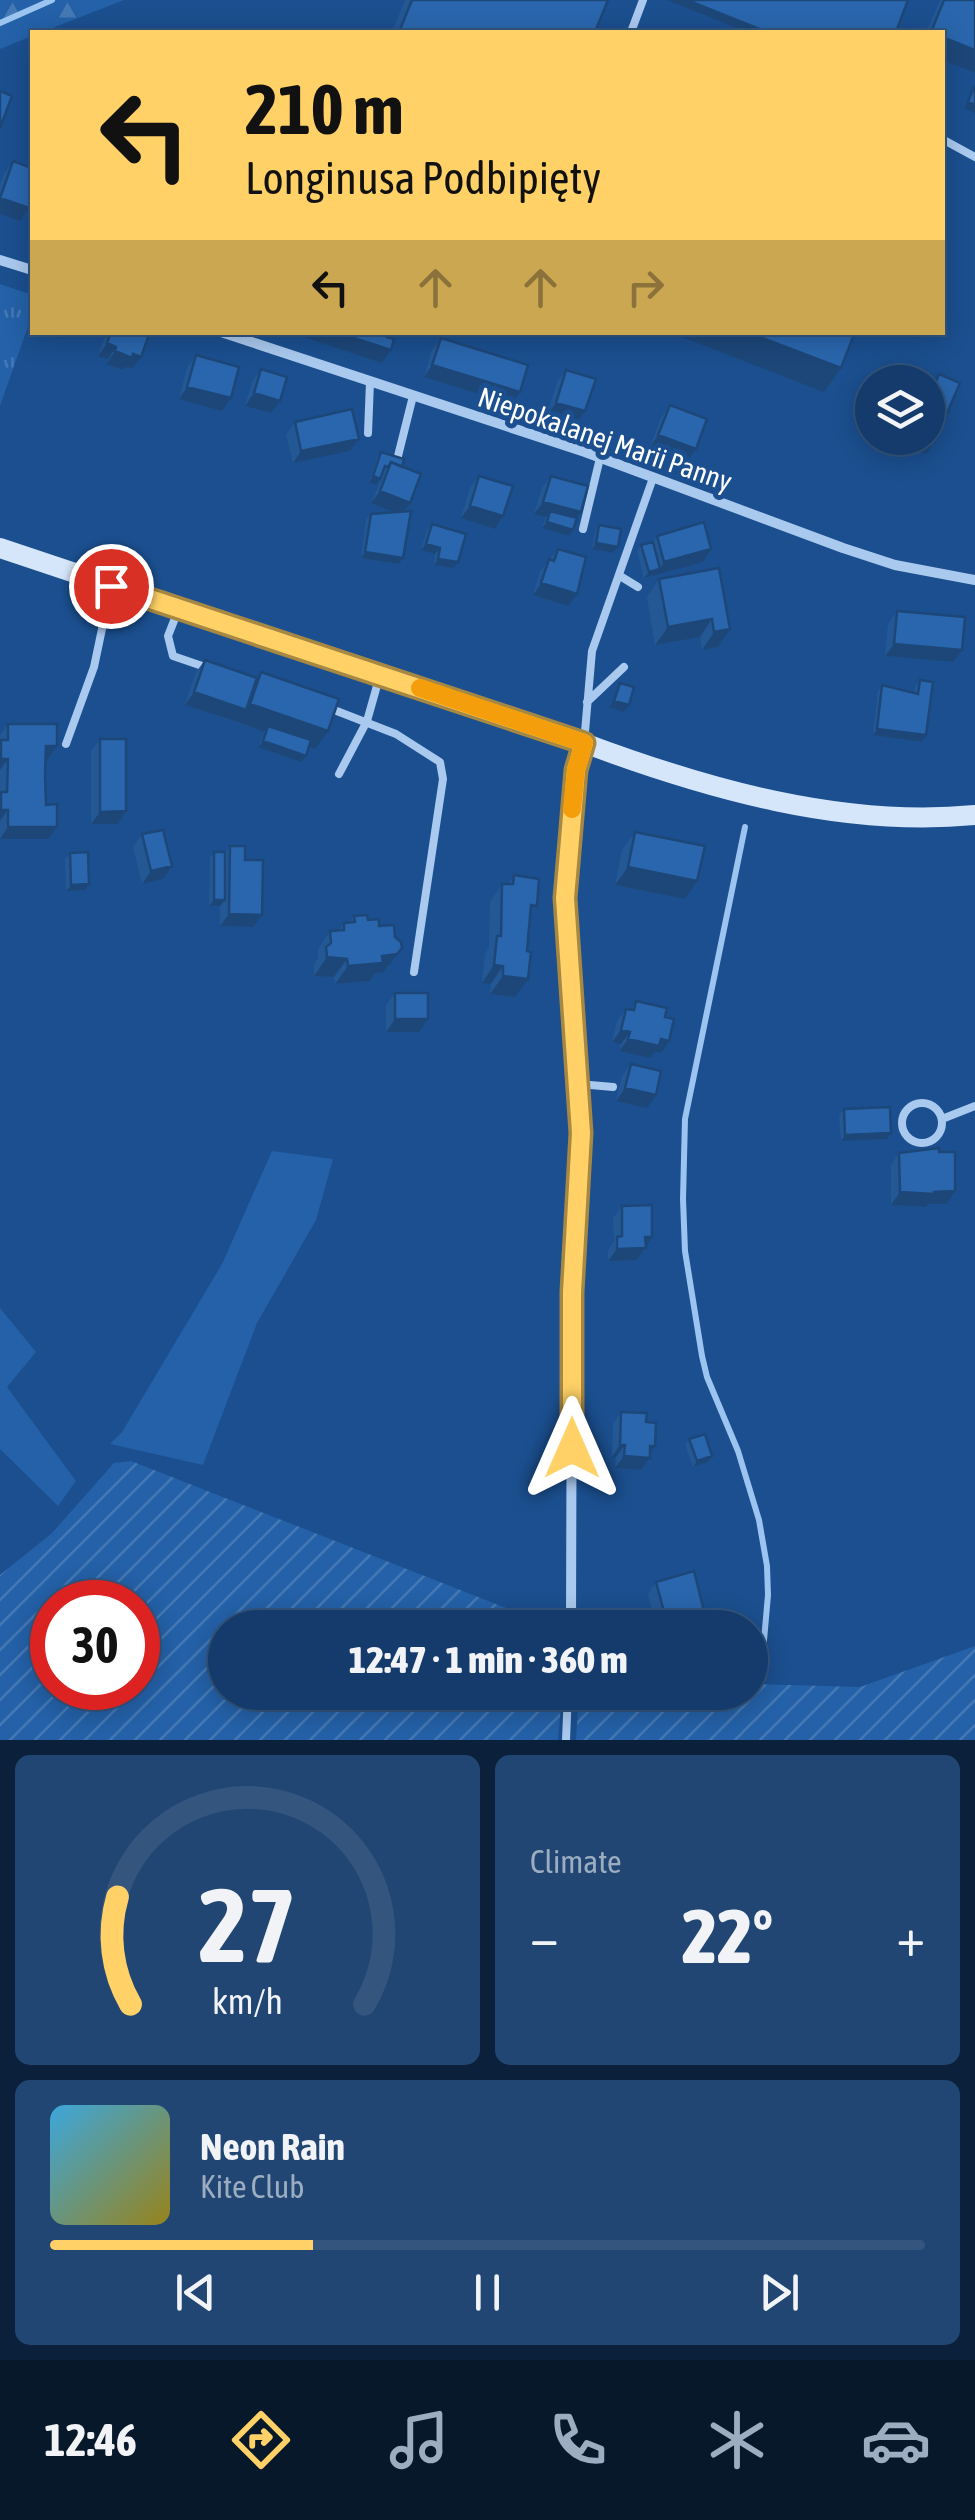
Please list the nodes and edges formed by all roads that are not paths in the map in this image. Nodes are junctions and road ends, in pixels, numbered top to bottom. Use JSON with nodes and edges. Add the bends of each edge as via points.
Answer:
{"nodes":[{"id":1,"x":644,"y":0,"type":"edge"},
{"id":2,"x":632,"y":30,"type":"edge"},
{"id":3,"x":945,"y":141,"type":"edge"},
{"id":4,"x":975,"y":156,"type":"edge"},
{"id":5,"x":0,"y":260,"type":"edge"},
{"id":6,"x":30,"y":269,"type":"edge"},
{"id":7,"x":230,"y":335,"type":"edge"},
{"id":8,"x":370,"y":382,"type":"junction"},
{"id":9,"x":413,"y":396,"type":"junction"},
{"id":10,"x":368,"y":433,"type":"dead end"},
{"id":11,"x":398,"y":456,"type":"edge"},
{"id":12,"x":600,"y":458,"type":"junction"},
{"id":13,"x":653,"y":478,"type":"junction"},
{"id":14,"x":583,"y":529,"type":"dead end"},
{"id":15,"x":0,"y":548,"type":"edge"},
{"id":16,"x":620,"y":576,"type":"junction"},
{"id":17,"x":975,"y":580,"type":"edge"},
{"id":18,"x":111,"y":586,"type":"junction"},
{"id":19,"x":638,"y":587,"type":"dead end"},
{"id":20,"x":179,"y":608,"type":"junction"},
{"id":21,"x":624,"y":667,"type":"dead end"},
{"id":22,"x":226,"y":674,"type":"edge"},
{"id":23,"x":380,"y":675,"type":"junction"},
{"id":24,"x":587,"y":702,"type":"junction"},
{"id":25,"x":314,"y":703,"type":"edge"},
{"id":26,"x":367,"y":721,"type":"junction"},
{"id":27,"x":584,"y":743,"type":"junction"},
{"id":28,"x":66,"y":744,"type":"dead end"},
{"id":29,"x":339,"y":774,"type":"dead end"},
{"id":30,"x":975,"y":815,"type":"edge"},
{"id":31,"x":414,"y":972,"type":"dead end"},
{"id":32,"x":579,"y":1084,"type":"junction"},
{"id":33,"x":613,"y":1087,"type":"dead end"},
{"id":34,"x":975,"y":1106,"type":"edge"},
{"id":35,"x":942,"y":1118,"type":"junction"},
{"id":36,"x":571,"y":1610,"type":"edge"},
{"id":37,"x":567,"y":1710,"type":"edge"},
{"id":38,"x":566,"y":1740,"type":"edge"}],
"edges":[{"from":1,"to":2,"type":"lane"},
{"from":3,"to":4,"type":"lane"},
{"from":5,"to":6,"type":"street"},
{"from":7,"to":8,"type":"street","name":"Niepokalanej Marii Panny"},
{"from":8,"to":9,"type":"street","name":"Niepokalanej Marii Panny"},
{"from":8,"to":10,"type":"lane"},
{"from":9,"to":11,"type":"lane"},
{"from":9,"to":12,"type":"street","name":"Niepokalanej Marii Panny"},
{"from":12,"to":13,"type":"street","name":"Niepokalanej Marii Panny"},
{"from":12,"to":14,"type":"lane"},
{"from":13,"to":16,"type":"lane"},
{"from":13,"to":17,"type":"street","name":"Niepokalanej Marii Panny","via":[[896,566]]},
{"from":15,"to":18,"type":"street"},
{"from":16,"to":19,"type":"lane"},
{"from":16,"to":24,"type":"lane","via":[[592,651]]},
{"from":18,"to":20,"type":"street"},
{"from":18,"to":28,"type":"lane","via":[[94,666]]},
{"from":20,"to":22,"type":"lane","via":[[168,636],[173,656]]},
{"from":20,"to":23,"type":"street"},
{"from":21,"to":24,"type":"lane"},
{"from":23,"to":26,"type":"lane"},
{"from":23,"to":27,"type":"street"},
{"from":24,"to":27,"type":"lane"},
{"from":25,"to":26,"type":"lane"},
{"from":26,"to":29,"type":"lane"},
{"from":26,"to":31,"type":"lane","via":[[424,750],[442,772]]},
{"from":27,"to":30,"type":"street","via":[[671,776],[802,808]]},
{"from":27,"to":32,"type":"street","via":[[565,898]]},
{"from":32,"to":33,"type":"lane"},
{"from":32,"to":36,"type":"street"},
{"from":34,"to":35,"type":"lane"},
{"from":35,"to":35,"type":"lane","via":[[935,1107],[916,1104],[902,1124],[912,1140],[925,1142],[940,1132]]},
{"from":37,"to":38,"type":"lane"}]}
